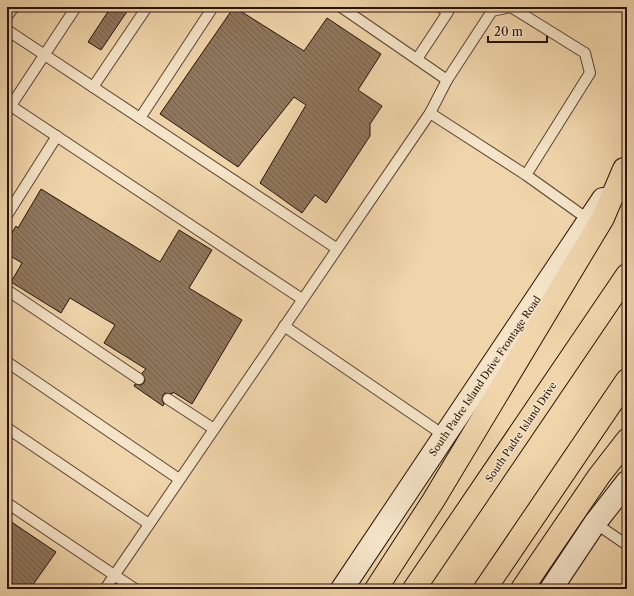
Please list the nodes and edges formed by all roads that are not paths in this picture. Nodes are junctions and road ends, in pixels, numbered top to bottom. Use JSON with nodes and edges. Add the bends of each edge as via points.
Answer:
{"nodes":[{"id":1,"x":14,"y":7,"type":"edge"},
{"id":2,"x":76,"y":7,"type":"edge"},
{"id":3,"x":147,"y":7,"type":"edge"},
{"id":4,"x":213,"y":7,"type":"edge"},
{"id":5,"x":341,"y":7,"type":"edge"},
{"id":6,"x":440,"y":7,"type":"edge"},
{"id":7,"x":7,"y":16,"type":"edge"},
{"id":8,"x":7,"y":30,"type":"edge"},
{"id":9,"x":44,"y":55,"type":"junction"},
{"id":10,"x":417,"y":59,"type":"junction"},
{"id":11,"x":447,"y":80,"type":"junction"},
{"id":12,"x":93,"y":87,"type":"junction"},
{"id":13,"x":9,"y":108,"type":"edge"},
{"id":14,"x":430,"y":113,"type":"junction"},
{"id":15,"x":140,"y":118,"type":"junction"},
{"id":16,"x":57,"y":136,"type":"junction"},
{"id":17,"x":625,"y":166,"type":"edge"},
{"id":18,"x":526,"y":175,"type":"junction"},
{"id":19,"x":7,"y":214,"type":"edge"},
{"id":20,"x":590,"y":220,"type":"junction"},
{"id":21,"x":336,"y":248,"type":"junction"},
{"id":22,"x":627,"y":275,"type":"edge"},
{"id":23,"x":7,"y":290,"type":"edge"},
{"id":24,"x":302,"y":299,"type":"junction"},
{"id":25,"x":284,"y":326,"type":"junction"},
{"id":26,"x":7,"y":362,"type":"edge"},
{"id":27,"x":139,"y":379,"type":"dead end"},
{"id":28,"x":627,"y":380,"type":"edge"},
{"id":29,"x":168,"y":399,"type":"dead end"},
{"id":30,"x":7,"y":428,"type":"edge"},
{"id":31,"x":214,"y":429,"type":"junction"},
{"id":32,"x":445,"y":436,"type":"junction"},
{"id":33,"x":627,"y":440,"type":"edge"},
{"id":34,"x":179,"y":479,"type":"junction"},
{"id":35,"x":627,"y":482,"type":"edge"},
{"id":36,"x":7,"y":503,"type":"edge"},
{"id":37,"x":595,"y":523,"type":"junction"},
{"id":38,"x":149,"y":524,"type":"junction"},
{"id":39,"x":627,"y":545,"type":"edge"},
{"id":40,"x":114,"y":575,"type":"junction"},
{"id":41,"x":104,"y":589,"type":"edge"},
{"id":42,"x":135,"y":589,"type":"edge"},
{"id":43,"x":342,"y":589,"type":"edge"},
{"id":44,"x":376,"y":589,"type":"edge"},
{"id":45,"x":414,"y":589,"type":"edge"},
{"id":46,"x":485,"y":589,"type":"edge"},
{"id":47,"x":522,"y":589,"type":"edge"},
{"id":48,"x":551,"y":589,"type":"edge"}],
"edges":[{"from":1,"to":7,"type":"lane"},
{"from":2,"to":9,"type":"lane"},
{"from":3,"to":12,"type":"lane"},
{"from":4,"to":15,"type":"lane"},
{"from":5,"to":10,"type":"lane"},
{"from":6,"to":10,"type":"lane","via":[[448,12]]},
{"from":8,"to":9,"type":"lane"},
{"from":9,"to":12,"type":"lane"},
{"from":9,"to":13,"type":"lane"},
{"from":10,"to":11,"type":"lane"},
{"from":11,"to":14,"type":"lane"},
{"from":11,"to":18,"type":"lane","via":[[492,11],[511,7],[585,54],[590,73]]},
{"from":12,"to":15,"type":"lane"},
{"from":13,"to":16,"type":"lane"},
{"from":14,"to":18,"type":"lane"},
{"from":14,"to":21,"type":"lane"},
{"from":15,"to":21,"type":"lane"},
{"from":16,"to":19,"type":"lane"},
{"from":16,"to":24,"type":"lane"},
{"from":17,"to":20,"type":"main road","name":"South Padre Island Drive Frontage Road"},
{"from":17,"to":44,"type":"highway","via":[[603,218],[433,501]]},
{"from":18,"to":20,"type":"lane"},
{"from":20,"to":32,"type":"main road","name":"South Padre Island Drive Frontage Road"},
{"from":21,"to":24,"type":"lane"},
{"from":22,"to":45,"type":"highway","name":"South Padre Island Drive"},
{"from":23,"to":27,"type":"lane"},
{"from":24,"to":25,"type":"lane"},
{"from":25,"to":31,"type":"lane"},
{"from":25,"to":32,"type":"lane"},
{"from":26,"to":34,"type":"lane"},
{"from":28,"to":46,"type":"highway"},
{"from":29,"to":31,"type":"lane"},
{"from":30,"to":38,"type":"lane"},
{"from":31,"to":34,"type":"lane"},
{"from":32,"to":43,"type":"main road","name":"South Padre Island Drive Frontage Road"},
{"from":33,"to":47,"type":"highway","via":[[599,476]]},
{"from":34,"to":38,"type":"lane"},
{"from":35,"to":37,"type":"main road"},
{"from":36,"to":40,"type":"lane"},
{"from":37,"to":39,"type":"lane"},
{"from":37,"to":48,"type":"main road"},
{"from":38,"to":40,"type":"lane"},
{"from":40,"to":41,"type":"lane"},
{"from":40,"to":42,"type":"lane"}]}
